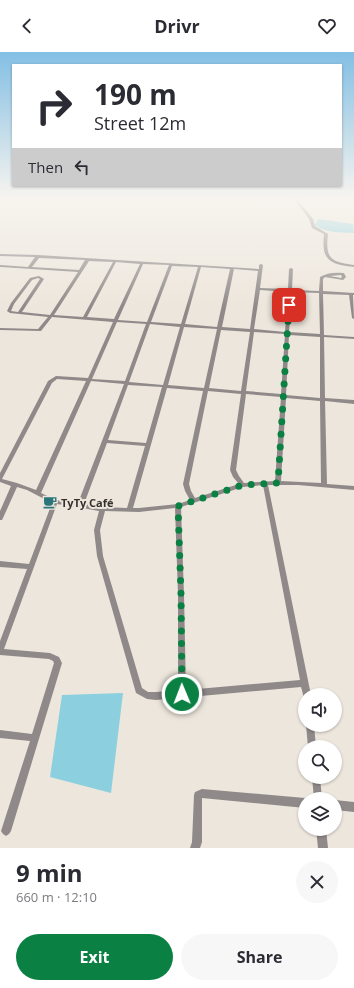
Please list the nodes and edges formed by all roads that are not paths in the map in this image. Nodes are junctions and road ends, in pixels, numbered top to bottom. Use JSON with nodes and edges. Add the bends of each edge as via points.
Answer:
{"nodes":[{"id":1,"x":326,"y":234,"type":"edge"},
{"id":2,"x":0,"y":255,"type":"edge"},
{"id":3,"x":10,"y":255,"type":"junction"},
{"id":4,"x":38,"y":256,"type":"junction"},
{"id":5,"x":88,"y":259,"type":"junction"},
{"id":6,"x":115,"y":261,"type":"junction"},
{"id":7,"x":142,"y":263,"type":"junction"},
{"id":8,"x":171,"y":264,"type":"junction"},
{"id":9,"x":200,"y":266,"type":"junction"},
{"id":10,"x":354,"y":266,"type":"edge"},
{"id":11,"x":1,"y":267,"type":"edge"},
{"id":12,"x":29,"y":268,"type":"junction"},
{"id":13,"x":232,"y":268,"type":"junction"},
{"id":14,"x":291,"y":269,"type":"dead end"},
{"id":15,"x":81,"y":272,"type":"junction"},
{"id":16,"x":324,"y":276,"type":"dead end"},
{"id":17,"x":258,"y":288,"type":"junction"},
{"id":18,"x":290,"y":290,"type":"junction"},
{"id":19,"x":321,"y":292,"type":"junction"},
{"id":20,"x":353,"y":294,"type":"edge"},
{"id":21,"x":19,"y":313,"type":"junction"},
{"id":22,"x":51,"y":316,"type":"junction"},
{"id":23,"x":354,"y":318,"type":"edge"},
{"id":24,"x":84,"y":319,"type":"junction"},
{"id":25,"x":116,"y":321,"type":"junction"},
{"id":26,"x":149,"y":323,"type":"junction"},
{"id":27,"x":182,"y":326,"type":"junction"},
{"id":28,"x":219,"y":328,"type":"junction"},
{"id":29,"x":0,"y":329,"type":"edge"},
{"id":30,"x":253,"y":331,"type":"junction"},
{"id":31,"x":287,"y":333,"type":"junction"},
{"id":32,"x":322,"y":336,"type":"junction"},
{"id":33,"x":354,"y":338,"type":"edge"},
{"id":34,"x":89,"y":380,"type":"junction"},
{"id":35,"x":126,"y":384,"type":"junction"},
{"id":36,"x":165,"y":387,"type":"junction"},
{"id":37,"x":206,"y":390,"type":"junction"},
{"id":38,"x":244,"y":393,"type":"junction"},
{"id":39,"x":283,"y":396,"type":"junction"},
{"id":40,"x":323,"y":399,"type":"junction"},
{"id":41,"x":354,"y":402,"type":"edge"},
{"id":42,"x":105,"y":440,"type":"junction"},
{"id":43,"x":148,"y":445,"type":"junction"},
{"id":44,"x":0,"y":479,"type":"edge"},
{"id":45,"x":265,"y":483,"type":"junction"},
{"id":46,"x":278,"y":483,"type":"junction"},
{"id":47,"x":15,"y":484,"type":"junction"},
{"id":48,"x":243,"y":485,"type":"junction"},
{"id":49,"x":324,"y":486,"type":"junction"},
{"id":50,"x":354,"y":488,"type":"edge"},
{"id":51,"x":38,"y":493,"type":"junction"},
{"id":52,"x":193,"y":501,"type":"junction"},
{"id":53,"x":55,"y":502,"type":"junction"},
{"id":54,"x":80,"y":506,"type":"junction"},
{"id":55,"x":178,"y":506,"type":"junction"},
{"id":56,"x":103,"y":510,"type":"junction"},
{"id":57,"x":129,"y":510,"type":"junction"},
{"id":58,"x":0,"y":518,"type":"edge"},
{"id":59,"x":0,"y":564,"type":"edge"},
{"id":60,"x":31,"y":567,"type":"junction"},
{"id":61,"x":0,"y":652,"type":"edge"},
{"id":62,"x":305,"y":683,"type":"junction"},
{"id":63,"x":306,"y":688,"type":"edge"},
{"id":64,"x":182,"y":694,"type":"junction"},
{"id":65,"x":0,"y":734,"type":"edge"},
{"id":66,"x":34,"y":738,"type":"junction"},
{"id":67,"x":298,"y":802,"type":"edge"},
{"id":68,"x":342,"y":806,"type":"edge"},
{"id":69,"x":354,"y":807,"type":"edge"},
{"id":70,"x":6,"y":831,"type":"dead end"},
{"id":71,"x":322,"y":836,"type":"edge"},
{"id":72,"x":195,"y":848,"type":"edge"},
{"id":73,"x":323,"y":848,"type":"edge"}],
"edges":[{"from":1,"to":10,"type":"street","via":[[327,256],[330,260]]},
{"from":2,"to":3,"type":"street"},
{"from":3,"to":4,"type":"street"},
{"from":3,"to":11,"type":"street"},
{"from":4,"to":5,"type":"street"},
{"from":4,"to":12,"type":"street"},
{"from":5,"to":6,"type":"street"},
{"from":5,"to":15,"type":"street"},
{"from":6,"to":7,"type":"street"},
{"from":6,"to":24,"type":"street"},
{"from":7,"to":8,"type":"street"},
{"from":7,"to":25,"type":"street"},
{"from":8,"to":9,"type":"street"},
{"from":8,"to":26,"type":"street"},
{"from":9,"to":13,"type":"street"},
{"from":9,"to":27,"type":"street"},
{"from":11,"to":12,"type":"street"},
{"from":12,"to":15,"type":"street"},
{"from":13,"to":17,"type":"street","via":[[261,267]]},
{"from":13,"to":28,"type":"street"},
{"from":14,"to":18,"type":"street"},
{"from":15,"to":22,"type":"street"},
{"from":16,"to":19,"type":"street","via":[[321,278]]},
{"from":17,"to":18,"type":"street"},
{"from":17,"to":30,"type":"street"},
{"from":18,"to":19,"type":"street"},
{"from":18,"to":31,"type":"street"},
{"from":19,"to":20,"type":"street"},
{"from":19,"to":32,"type":"street"},
{"from":20,"to":23,"type":"street"},
{"from":21,"to":21,"type":"street","via":[[10,312],[12,304],[31,279],[42,278]]},
{"from":21,"to":22,"type":"street"},
{"from":22,"to":24,"type":"street"},
{"from":22,"to":29,"type":"street","via":[[39,330]]},
{"from":24,"to":25,"type":"street"},
{"from":25,"to":26,"type":"street"},
{"from":25,"to":34,"type":"street"},
{"from":26,"to":27,"type":"street"},
{"from":26,"to":35,"type":"street"},
{"from":27,"to":28,"type":"street"},
{"from":27,"to":36,"type":"street"},
{"from":28,"to":30,"type":"street"},
{"from":28,"to":37,"type":"street"},
{"from":30,"to":31,"type":"street"},
{"from":30,"to":38,"type":"street"},
{"from":31,"to":32,"type":"street"},
{"from":31,"to":39,"type":"street"},
{"from":32,"to":33,"type":"street"},
{"from":32,"to":40,"type":"street"},
{"from":34,"to":35,"type":"street"},
{"from":34,"to":44,"type":"street","via":[[53,379]]},
{"from":34,"to":51,"type":"street"},
{"from":35,"to":36,"type":"street"},
{"from":35,"to":42,"type":"street"},
{"from":36,"to":37,"type":"street"},
{"from":36,"to":43,"type":"street"},
{"from":37,"to":38,"type":"street"},
{"from":37,"to":52,"type":"street","via":[[186,484]]},
{"from":38,"to":39,"type":"street"},
{"from":38,"to":48,"type":"street","via":[[234,470]]},
{"from":39,"to":40,"type":"street"},
{"from":39,"to":46,"type":"street"},
{"from":40,"to":41,"type":"street"},
{"from":40,"to":49,"type":"street"},
{"from":42,"to":43,"type":"street"},
{"from":42,"to":54,"type":"street"},
{"from":43,"to":57,"type":"street"},
{"from":44,"to":47,"type":"street"},
{"from":45,"to":46,"type":"street"},
{"from":45,"to":48,"type":"street"},
{"from":45,"to":62,"type":"street"},
{"from":46,"to":49,"type":"street"},
{"from":47,"to":51,"type":"street"},
{"from":47,"to":58,"type":"street"},
{"from":48,"to":52,"type":"street"},
{"from":49,"to":50,"type":"street"},
{"from":51,"to":53,"type":"street"},
{"from":52,"to":55,"type":"street"},
{"from":53,"to":54,"type":"street"},
{"from":53,"to":60,"type":"street"},
{"from":54,"to":56,"type":"street"},
{"from":55,"to":57,"type":"street"},
{"from":55,"to":64,"type":"street"},
{"from":56,"to":57,"type":"street"},
{"from":56,"to":64,"type":"street","via":[[98,530],[100,556],[140,690],[147,695]]},
{"from":59,"to":60,"type":"street"},
{"from":60,"to":61,"type":"street"},
{"from":61,"to":66,"type":"street","via":[[50,656],[56,658],[58,663]]},
{"from":62,"to":63,"type":"street"},
{"from":62,"to":64,"type":"street"},
{"from":65,"to":66,"type":"street"},
{"from":66,"to":70,"type":"street"},
{"from":67,"to":72,"type":"street","via":[[198,794]]},
{"from":68,"to":69,"type":"street"},
{"from":71,"to":73,"type":"street"}]}
